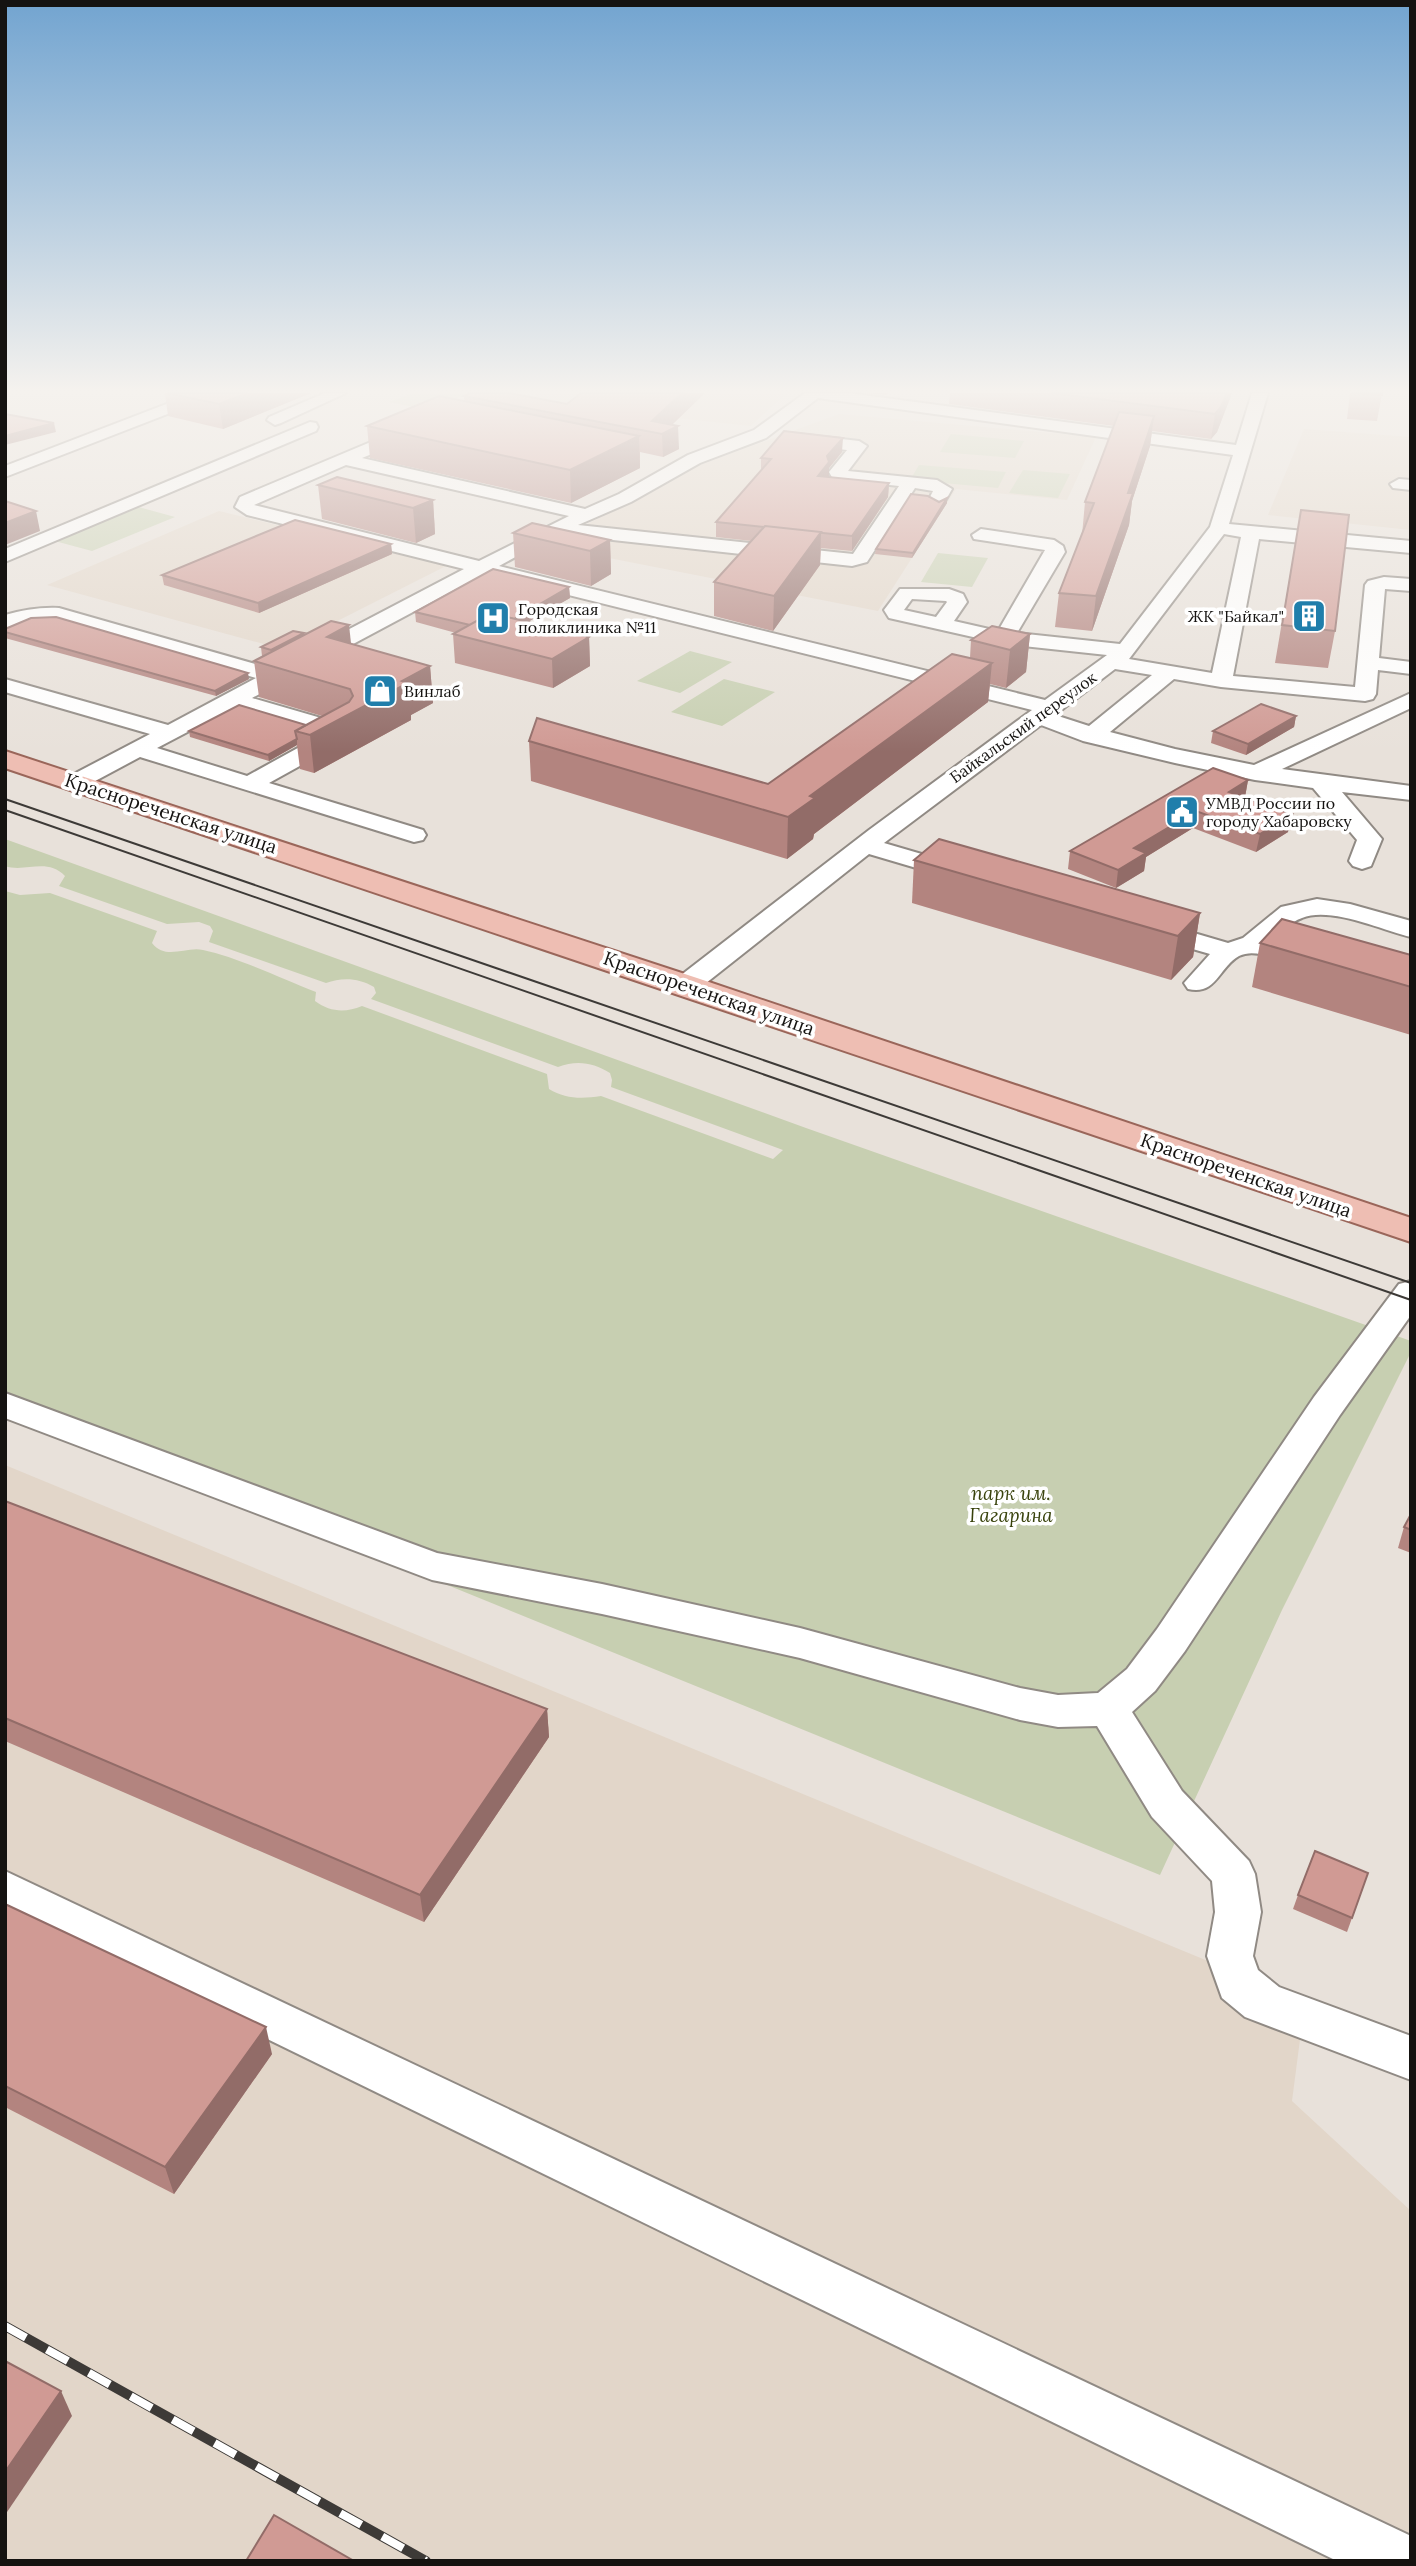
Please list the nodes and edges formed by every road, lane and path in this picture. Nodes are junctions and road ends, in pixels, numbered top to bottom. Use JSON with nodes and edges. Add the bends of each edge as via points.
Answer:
{"nodes":[{"id":1,"x":107,"y":513,"type":"edge"},
{"id":2,"x":260,"y":513,"type":"edge"},
{"id":3,"x":580,"y":513,"type":"edge"},
{"id":4,"x":594,"y":513,"type":"edge"},
{"id":5,"x":890,"y":513,"type":"edge"},
{"id":6,"x":1223,"y":513,"type":"edge"},
{"id":7,"x":590,"y":515,"type":"junction"},
{"id":8,"x":1219,"y":527,"type":"junction"},
{"id":9,"x":556,"y":528,"type":"junction"},
{"id":10,"x":1251,"y":533,"type":"junction"},
{"id":11,"x":981,"y":536,"type":"dead end"},
{"id":12,"x":1411,"y":547,"type":"edge"},
{"id":13,"x":5,"y":556,"type":"edge"},
{"id":14,"x":485,"y":567,"type":"junction"},
{"id":15,"x":1411,"y":585,"type":"edge"},
{"id":16,"x":5,"y":622,"type":"edge"},
{"id":17,"x":941,"y":625,"type":"dead end"},
{"id":18,"x":1004,"y":638,"type":"junction"},
{"id":19,"x":1119,"y":657,"type":"junction"},
{"id":20,"x":1368,"y":663,"type":"junction"},
{"id":21,"x":1411,"y":668,"type":"edge"},
{"id":22,"x":1168,"y":673,"type":"junction"},
{"id":23,"x":273,"y":676,"type":"junction"},
{"id":24,"x":1221,"y":681,"type":"junction"},
{"id":25,"x":5,"y":685,"type":"edge"},
{"id":26,"x":232,"y":699,"type":"junction"},
{"id":27,"x":1411,"y":700,"type":"edge"},
{"id":28,"x":1043,"y":712,"type":"junction"},
{"id":29,"x":169,"y":732,"type":"junction"},
{"id":30,"x":1091,"y":736,"type":"junction"},
{"id":31,"x":136,"y":749,"type":"junction"},
{"id":32,"x":5,"y":760,"type":"edge"},
{"id":33,"x":1255,"y":773,"type":"junction"},
{"id":34,"x":76,"y":782,"type":"junction"},
{"id":35,"x":249,"y":784,"type":"junction"},
{"id":36,"x":1322,"y":784,"type":"junction"},
{"id":37,"x":1411,"y":793,"type":"edge"},
{"id":38,"x":414,"y":835,"type":"dead end"},
{"id":39,"x":865,"y":845,"type":"junction"},
{"id":40,"x":1362,"y":861,"type":"dead end"},
{"id":41,"x":986,"y":880,"type":"edge"},
{"id":42,"x":1134,"y":923,"type":"edge"},
{"id":43,"x":1411,"y":929,"type":"edge"},
{"id":44,"x":1240,"y":947,"type":"junction"},
{"id":45,"x":1331,"y":968,"type":"edge"},
{"id":46,"x":1198,"y":983,"type":"dead end"},
{"id":47,"x":686,"y":985,"type":"junction"},
{"id":48,"x":1411,"y":1231,"type":"edge"},
{"id":49,"x":1411,"y":1291,"type":"edge"},
{"id":50,"x":5,"y":1405,"type":"edge"},
{"id":51,"x":1108,"y":1709,"type":"junction"},
{"id":52,"x":5,"y":1890,"type":"edge"},
{"id":53,"x":1411,"y":2057,"type":"edge"},
{"id":54,"x":1400,"y":2561,"type":"edge"}],
"edges":[{"from":1,"to":13,"type":"street"},
{"from":2,"to":14,"type":"street"},
{"from":3,"to":7,"type":"street"},
{"from":4,"to":7,"type":"street"},
{"from":5,"to":9,"type":"street","via":[[860,558],[852,560]]},
{"from":6,"to":8,"type":"street","name":"Байкальский переулок"},
{"from":7,"to":9,"type":"street"},
{"from":8,"to":10,"type":"street"},
{"from":8,"to":19,"type":"street","name":"Байкальский переулок"},
{"from":9,"to":14,"type":"street"},
{"from":10,"to":12,"type":"street"},
{"from":10,"to":24,"type":"street"},
{"from":11,"to":18,"type":"street","via":[[1054,546],[1055,552]]},
{"from":14,"to":23,"type":"street"},
{"from":14,"to":28,"type":"street"},
{"from":15,"to":20,"type":"street","via":[[1375,585]]},
{"from":16,"to":23,"type":"street","via":[[24,615],[59,614]]},
{"from":17,"to":18,"type":"street"},
{"from":18,"to":19,"type":"street"},
{"from":19,"to":22,"type":"street"},
{"from":19,"to":28,"type":"street","name":"Байкальский переулок"},
{"from":20,"to":21,"type":"street"},
{"from":20,"to":24,"type":"street","via":[[1364,703]]},
{"from":22,"to":24,"type":"street"},
{"from":22,"to":30,"type":"street"},
{"from":23,"to":26,"type":"street"},
{"from":25,"to":29,"type":"street"},
{"from":26,"to":29,"type":"street"},
{"from":26,"to":35,"type":"street","via":[[344,732]]},
{"from":27,"to":33,"type":"street"},
{"from":28,"to":30,"type":"street"},
{"from":28,"to":39,"type":"street","name":"Байкальский переулок"},
{"from":29,"to":31,"type":"street"},
{"from":30,"to":33,"type":"street"},
{"from":31,"to":34,"type":"street"},
{"from":31,"to":35,"type":"street"},
{"from":32,"to":34,"type":"main road","name":"Краснореченская улица"},
{"from":33,"to":36,"type":"street"},
{"from":34,"to":47,"type":"main road","name":"Краснореченская улица"},
{"from":35,"to":38,"type":"street"},
{"from":36,"to":37,"type":"street"},
{"from":36,"to":40,"type":"street","via":[[1370,839]]},
{"from":39,"to":41,"type":"street"},
{"from":39,"to":47,"type":"street","name":"Байкальский переулок"},
{"from":42,"to":44,"type":"street"},
{"from":43,"to":44,"type":"street","via":[[1309,906],[1290,913]]},
{"from":44,"to":45,"type":"street"},
{"from":44,"to":46,"type":"street"},
{"from":47,"to":48,"type":"main road","name":"Краснореченская улица"},
{"from":49,"to":51,"type":"street","via":[[1327,1406],[1171,1640],[1141,1680]]},
{"from":50,"to":51,"type":"street","via":[[432,1566],[800,1643],[1020,1704],[1058,1711]]},
{"from":51,"to":53,"type":"street","via":[[1167,1804],[1233,1874],[1238,1912],[1230,1956],[1239,1983],[1262,2002]]},
{"from":52,"to":54,"type":"street"}]}
